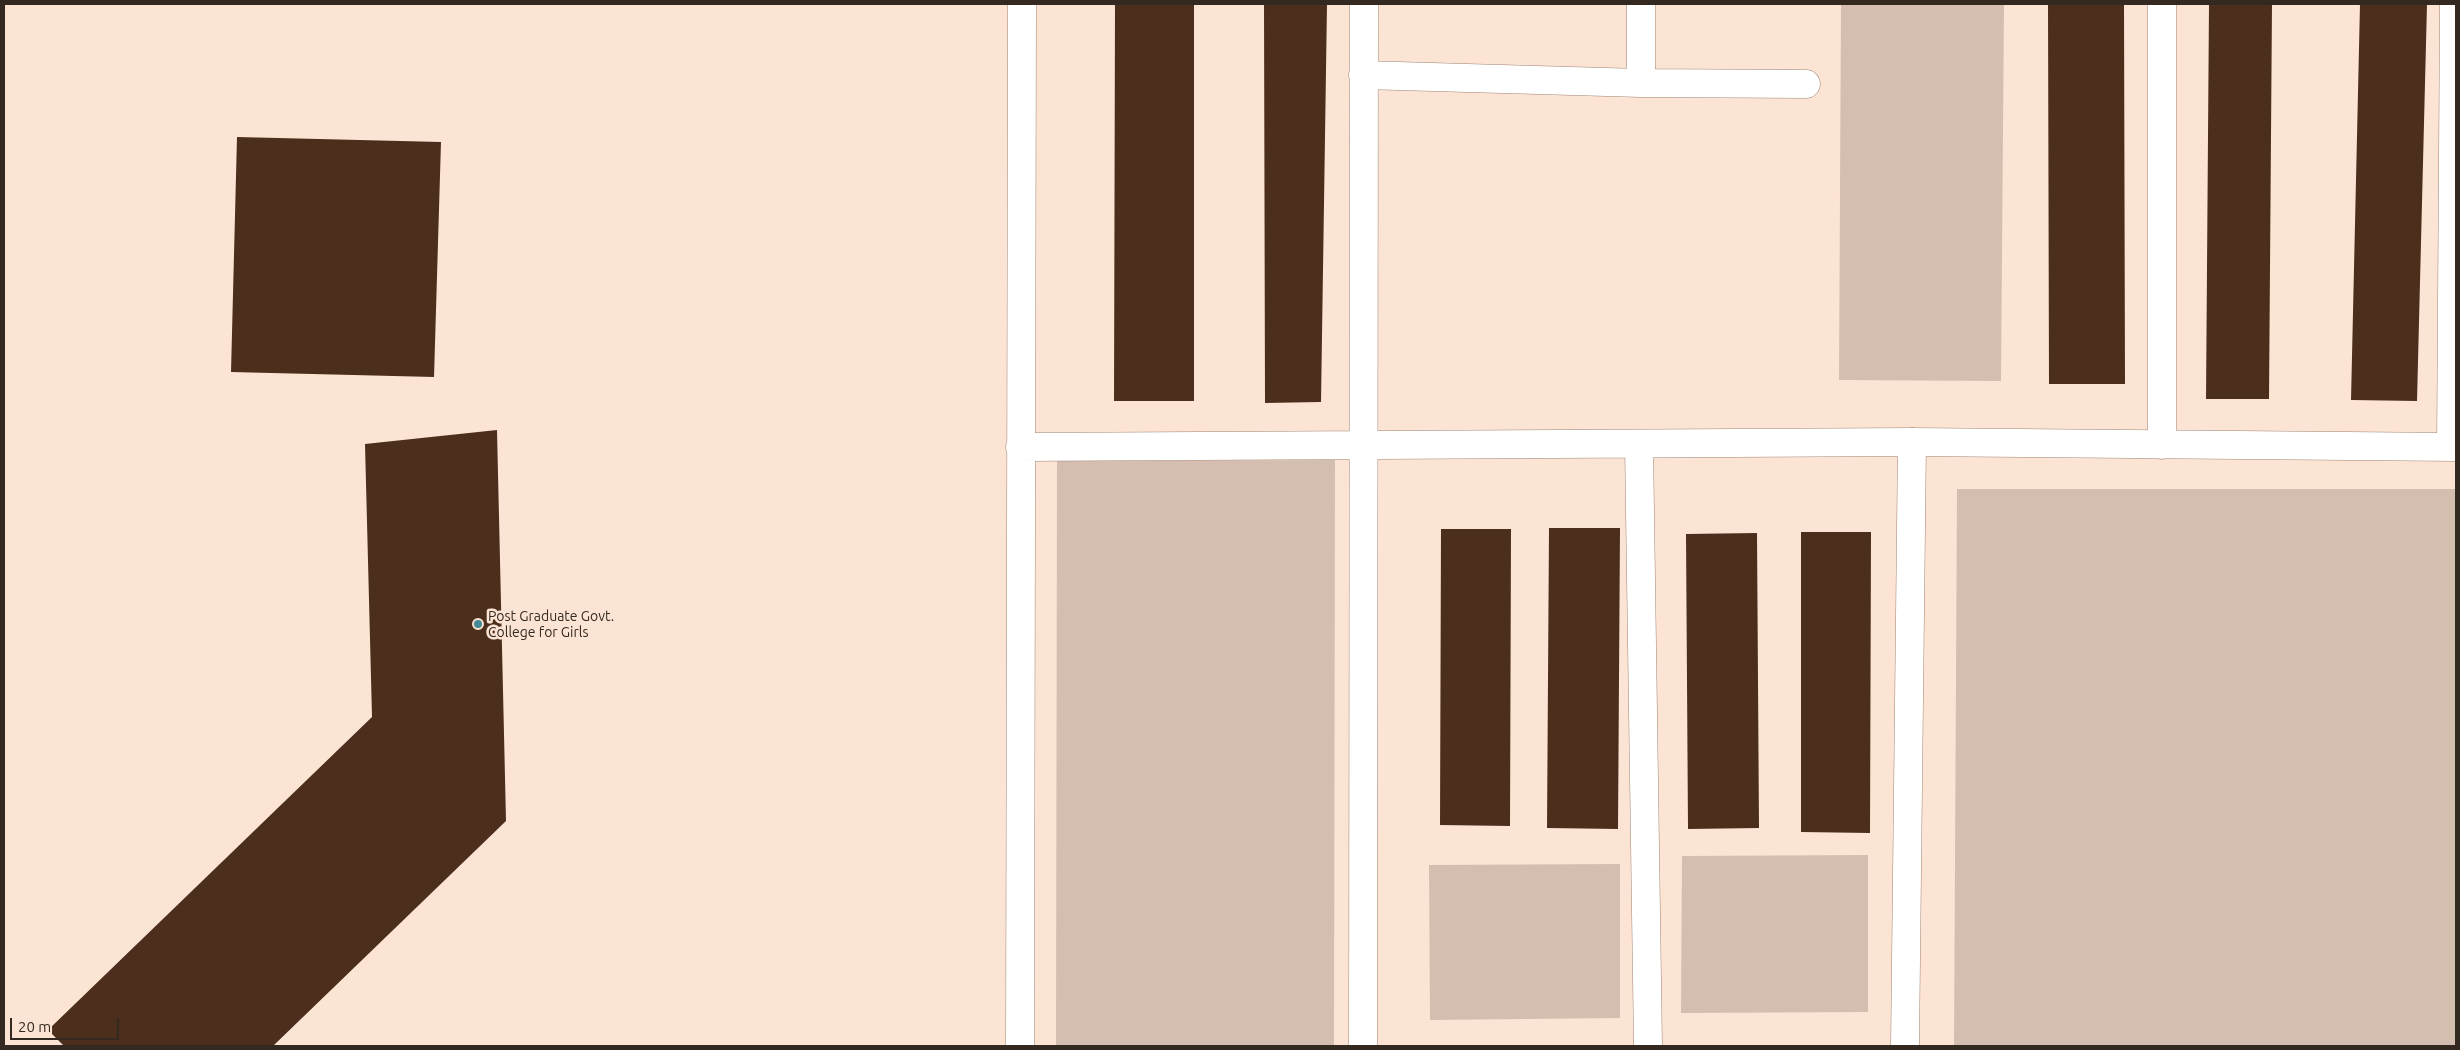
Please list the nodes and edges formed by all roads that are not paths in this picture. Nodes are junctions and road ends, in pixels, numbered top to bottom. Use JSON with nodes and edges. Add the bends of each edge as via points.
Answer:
{"nodes":[{"id":1,"x":1022,"y":4,"type":"edge"},
{"id":2,"x":1364,"y":4,"type":"edge"},
{"id":3,"x":1641,"y":4,"type":"edge"},
{"id":4,"x":2162,"y":4,"type":"edge"},
{"id":5,"x":2454,"y":4,"type":"edge"},
{"id":6,"x":1363,"y":75,"type":"junction"},
{"id":7,"x":1641,"y":83,"type":"junction"},
{"id":8,"x":1806,"y":84,"type":"dead end"},
{"id":9,"x":2455,"y":124,"type":"edge"},
{"id":10,"x":1912,"y":442,"type":"junction"},
{"id":11,"x":1639,"y":445,"type":"junction"},
{"id":12,"x":2162,"y":445,"type":"junction"},
{"id":13,"x":1362,"y":446,"type":"junction"},
{"id":14,"x":1020,"y":447,"type":"junction"},
{"id":15,"x":2453,"y":447,"type":"edge"},
{"id":16,"x":1020,"y":1046,"type":"edge"},
{"id":17,"x":1363,"y":1046,"type":"edge"},
{"id":18,"x":1648,"y":1046,"type":"edge"},
{"id":19,"x":1905,"y":1046,"type":"edge"}],
"edges":[{"from":1,"to":14,"type":"street"},
{"from":2,"to":6,"type":"street"},
{"from":3,"to":7,"type":"street"},
{"from":4,"to":12,"type":"street"},
{"from":5,"to":9,"type":"street"},
{"from":6,"to":7,"type":"street"},
{"from":6,"to":13,"type":"street"},
{"from":7,"to":8,"type":"street"},
{"from":9,"to":15,"type":"street"},
{"from":10,"to":11,"type":"street"},
{"from":10,"to":12,"type":"street"},
{"from":10,"to":19,"type":"street"},
{"from":11,"to":13,"type":"street"},
{"from":11,"to":18,"type":"street"},
{"from":12,"to":15,"type":"street"},
{"from":13,"to":14,"type":"street"},
{"from":13,"to":17,"type":"street"},
{"from":14,"to":16,"type":"street"}]}
